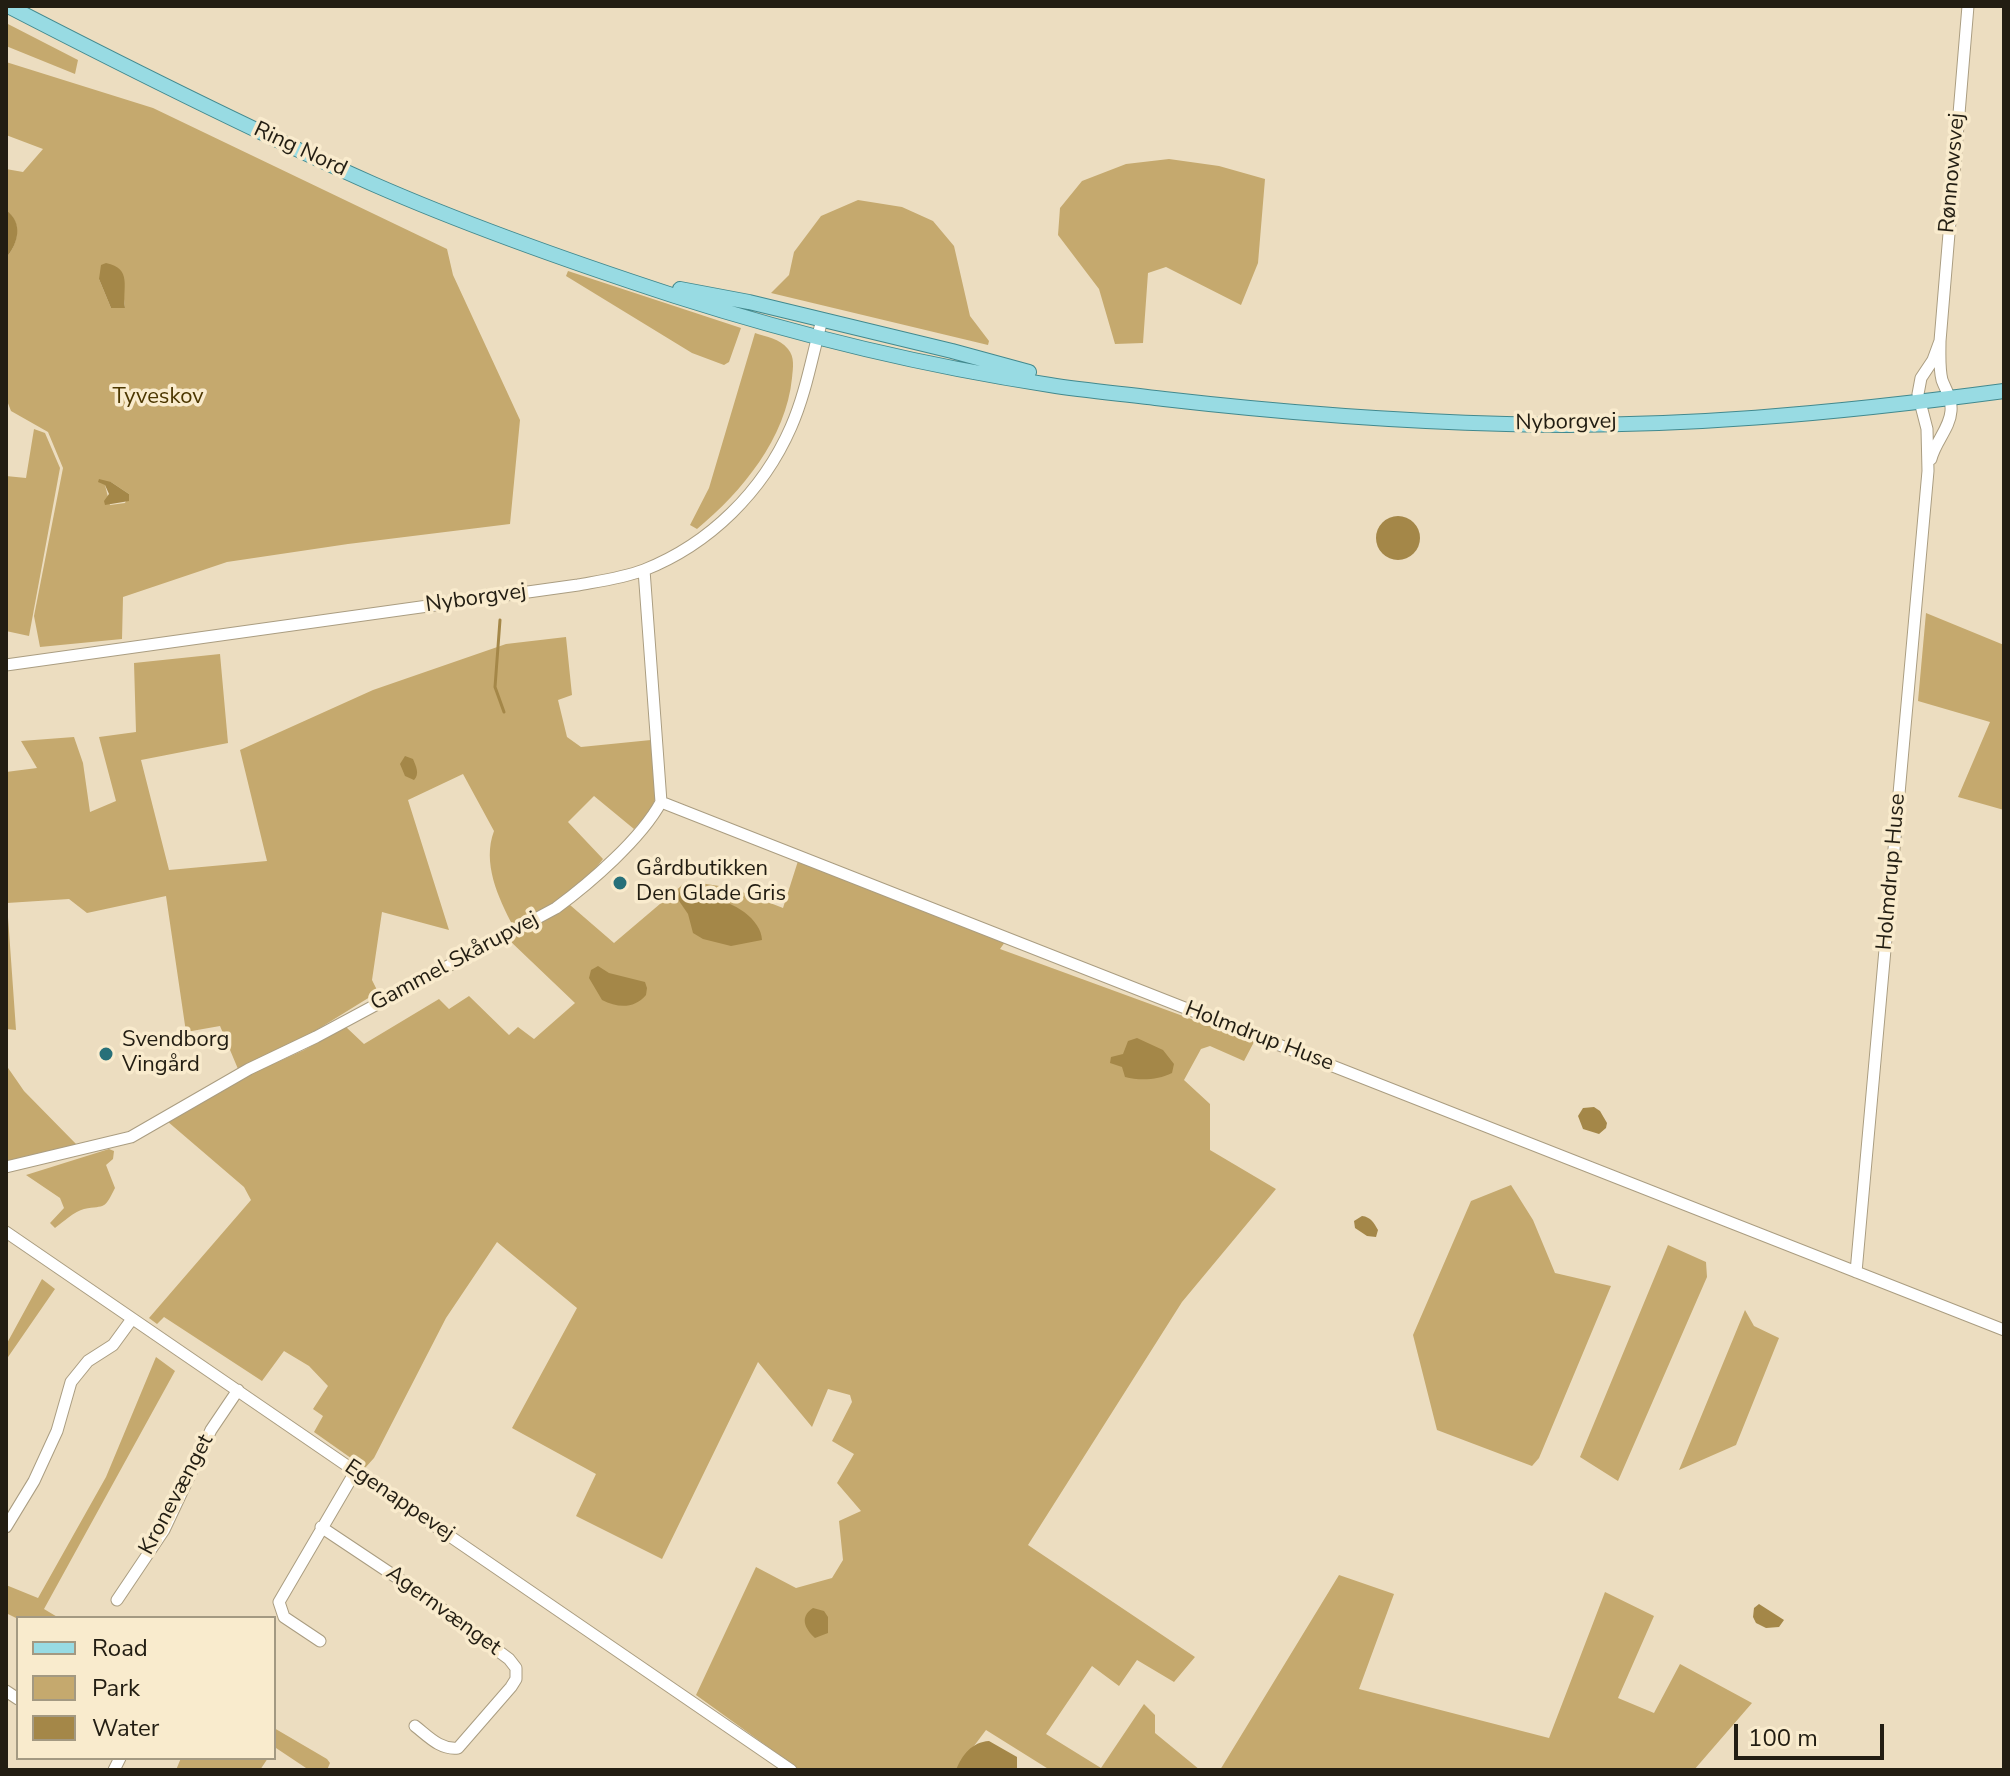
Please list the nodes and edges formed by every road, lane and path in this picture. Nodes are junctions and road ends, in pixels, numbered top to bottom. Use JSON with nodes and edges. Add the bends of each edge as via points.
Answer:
{"nodes":[{"id":1,"x":8,"y":6,"type":"edge"},
{"id":2,"x":1968,"y":6,"type":"edge"},
{"id":3,"x":602,"y":270,"type":"junction"},
{"id":4,"x":822,"y":320,"type":"junction"},
{"id":5,"x":817,"y":337,"type":"junction"},
{"id":6,"x":1940,"y":341,"type":"junction"},
{"id":7,"x":2004,"y":391,"type":"edge"},
{"id":8,"x":1128,"y":394,"type":"junction"},
{"id":9,"x":1950,"y":399,"type":"junction"},
{"id":10,"x":1919,"y":403,"type":"junction"},
{"id":11,"x":1928,"y":471,"type":"junction"},
{"id":12,"x":644,"y":570,"type":"junction"},
{"id":13,"x":6,"y":665,"type":"edge"},
{"id":14,"x":661,"y":802,"type":"junction"},
{"id":15,"x":6,"y":1167,"type":"edge"},
{"id":16,"x":6,"y":1232,"type":"edge"},
{"id":17,"x":1856,"y":1272,"type":"junction"},
{"id":18,"x":132,"y":1319,"type":"junction"},
{"id":19,"x":2004,"y":1330,"type":"edge"},
{"id":20,"x":238,"y":1390,"type":"junction"},
{"id":21,"x":355,"y":1472,"type":"junction"},
{"id":22,"x":6,"y":1527,"type":"edge"},
{"id":23,"x":321,"y":1527,"type":"junction"},
{"id":24,"x":117,"y":1600,"type":"dead end"},
{"id":25,"x":320,"y":1641,"type":"dead end"},
{"id":26,"x":415,"y":1726,"type":"dead end"},
{"id":27,"x":791,"y":1770,"type":"edge"}],
"edges":[{"from":1,"to":3,"type":"main road","name":"Ring Nord","via":[[376,185]]},
{"from":2,"to":6,"type":"street","name":"Rønnowsvej"},
{"from":3,"to":4,"type":"main road","name":"Ring Nord"},
{"from":3,"to":5,"type":"main road","name":"Ring Nord"},
{"from":4,"to":5,"type":"street","name":"Nyborgvej"},
{"from":4,"to":8,"type":"main road","name":"Nyborgvej"},
{"from":5,"to":8,"type":"main road","name":"Nyborgvej","via":[[1052,386]]},
{"from":5,"to":12,"type":"street","name":"Nyborgvej","via":[[792,425],[762,478],[722,523]]},
{"from":6,"to":9,"type":"street","name":"Rønnowsvej","via":[[1941,376]]},
{"from":6,"to":10,"type":"street","name":"Rønnowsvej","via":[[1921,378]]},
{"from":7,"to":9,"type":"main road","name":"Nyborgvej"},
{"from":8,"to":10,"type":"main road","name":"Nyborgvej","via":[[1363,418],[1511,424],[1771,416]]},
{"from":9,"to":10,"type":"main road","name":"Nyborgvej"},
{"from":9,"to":11,"type":"street","name":"Holmdrup Huse","via":[[1949,422]]},
{"from":10,"to":11,"type":"street","name":"Holmdrup Huse","via":[[1927,429]]},
{"from":11,"to":17,"type":"street","name":"Holmdrup Huse"},
{"from":12,"to":13,"type":"street","name":"Nyborgvej","via":[[578,585]]},
{"from":12,"to":14,"type":"street"},
{"from":14,"to":15,"type":"street","name":"Gammel Skårupvej","via":[[587,885],[556,908],[131,1137]]},
{"from":14,"to":17,"type":"street","name":"Holmdrup Huse"},
{"from":16,"to":18,"type":"street","name":"Egenappevej"},
{"from":17,"to":19,"type":"street","name":"Holmdrup Huse"},
{"from":18,"to":20,"type":"street","name":"Egenappevej"},
{"from":18,"to":22,"type":"street","via":[[113,1345],[88,1361],[71,1382],[57,1431]]},
{"from":20,"to":21,"type":"street","name":"Egenappevej"},
{"from":20,"to":24,"type":"street","name":"Kronevænget","via":[[211,1430],[164,1530]]},
{"from":21,"to":23,"type":"street"},
{"from":21,"to":27,"type":"street","name":"Egenappevej"},
{"from":23,"to":25,"type":"street","via":[[279,1602],[284,1617]]},
{"from":23,"to":26,"type":"street","name":"Agernvænget","via":[[423,1595],[516,1668],[511,1687],[458,1748],[439,1745]]}]}
